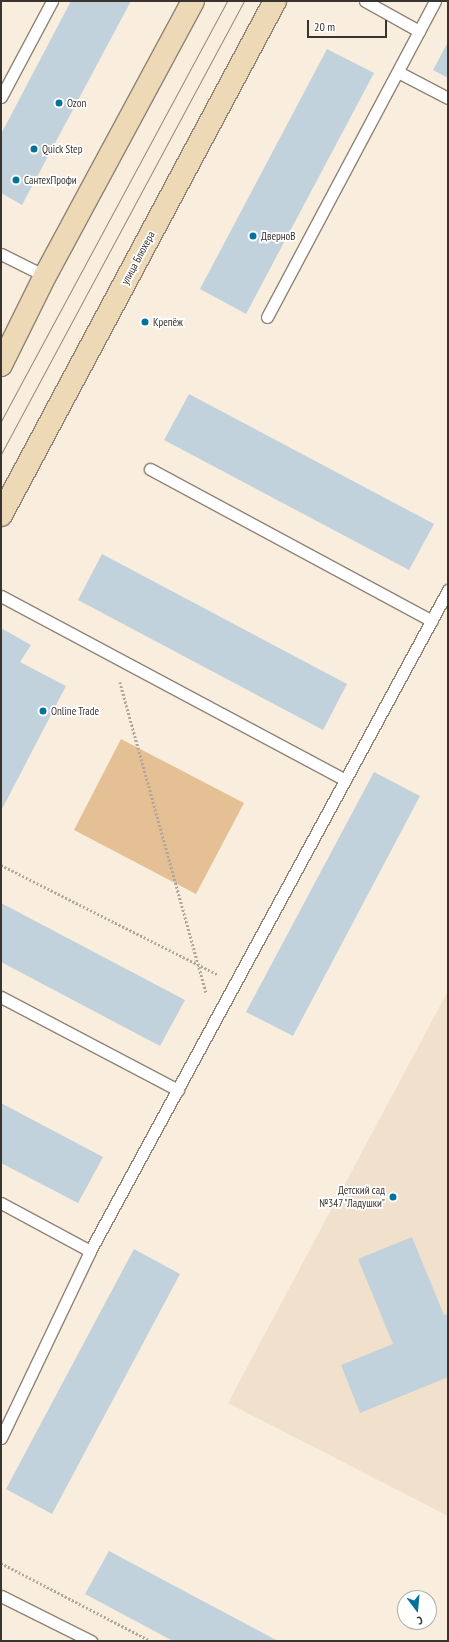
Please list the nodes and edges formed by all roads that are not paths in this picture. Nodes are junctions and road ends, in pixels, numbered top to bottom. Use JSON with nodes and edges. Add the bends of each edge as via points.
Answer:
{"nodes":[{"id":1,"x":52,"y":1,"type":"edge"},
{"id":2,"x":193,"y":1,"type":"edge"},
{"id":3,"x":275,"y":1,"type":"edge"},
{"id":4,"x":365,"y":1,"type":"edge"},
{"id":5,"x":435,"y":1,"type":"edge"},
{"id":6,"x":420,"y":31,"type":"junction"},
{"id":7,"x":398,"y":72,"type":"junction"},
{"id":8,"x":1,"y":97,"type":"edge"},
{"id":9,"x":448,"y":98,"type":"edge"},
{"id":10,"x":1,"y":254,"type":"edge"},
{"id":11,"x":45,"y":276,"type":"junction"},
{"id":12,"x":266,"y":317,"type":"dead end"},
{"id":13,"x":1,"y":365,"type":"edge"},
{"id":14,"x":150,"y":469,"type":"dead end"},
{"id":15,"x":1,"y":515,"type":"edge"},
{"id":16,"x":448,"y":590,"type":"edge"},
{"id":17,"x":1,"y":596,"type":"edge"},
{"id":18,"x":432,"y":621,"type":"junction"},
{"id":19,"x":345,"y":780,"type":"junction"},
{"id":20,"x":1,"y":997,"type":"edge"},
{"id":21,"x":178,"y":1090,"type":"junction"},
{"id":22,"x":1,"y":1203,"type":"edge"},
{"id":23,"x":90,"y":1251,"type":"junction"},
{"id":24,"x":1,"y":1438,"type":"edge"},
{"id":25,"x":1,"y":1596,"type":"edge"},
{"id":26,"x":91,"y":1641,"type":"edge"}],
"edges":[{"from":1,"to":8,"type":"lane"},
{"from":2,"to":11,"type":"street"},
{"from":3,"to":15,"type":"street","name":"улица Блюхера"},
{"from":4,"to":6,"type":"lane"},
{"from":5,"to":6,"type":"lane"},
{"from":6,"to":7,"type":"lane"},
{"from":7,"to":9,"type":"lane"},
{"from":7,"to":12,"type":"lane"},
{"from":10,"to":11,"type":"lane"},
{"from":11,"to":13,"type":"street"},
{"from":14,"to":18,"type":"lane"},
{"from":16,"to":18,"type":"lane"},
{"from":17,"to":19,"type":"lane"},
{"from":18,"to":19,"type":"lane"},
{"from":19,"to":21,"type":"lane"},
{"from":20,"to":21,"type":"lane"},
{"from":21,"to":23,"type":"lane"},
{"from":22,"to":23,"type":"lane"},
{"from":23,"to":24,"type":"lane"},
{"from":25,"to":26,"type":"lane"}]}
